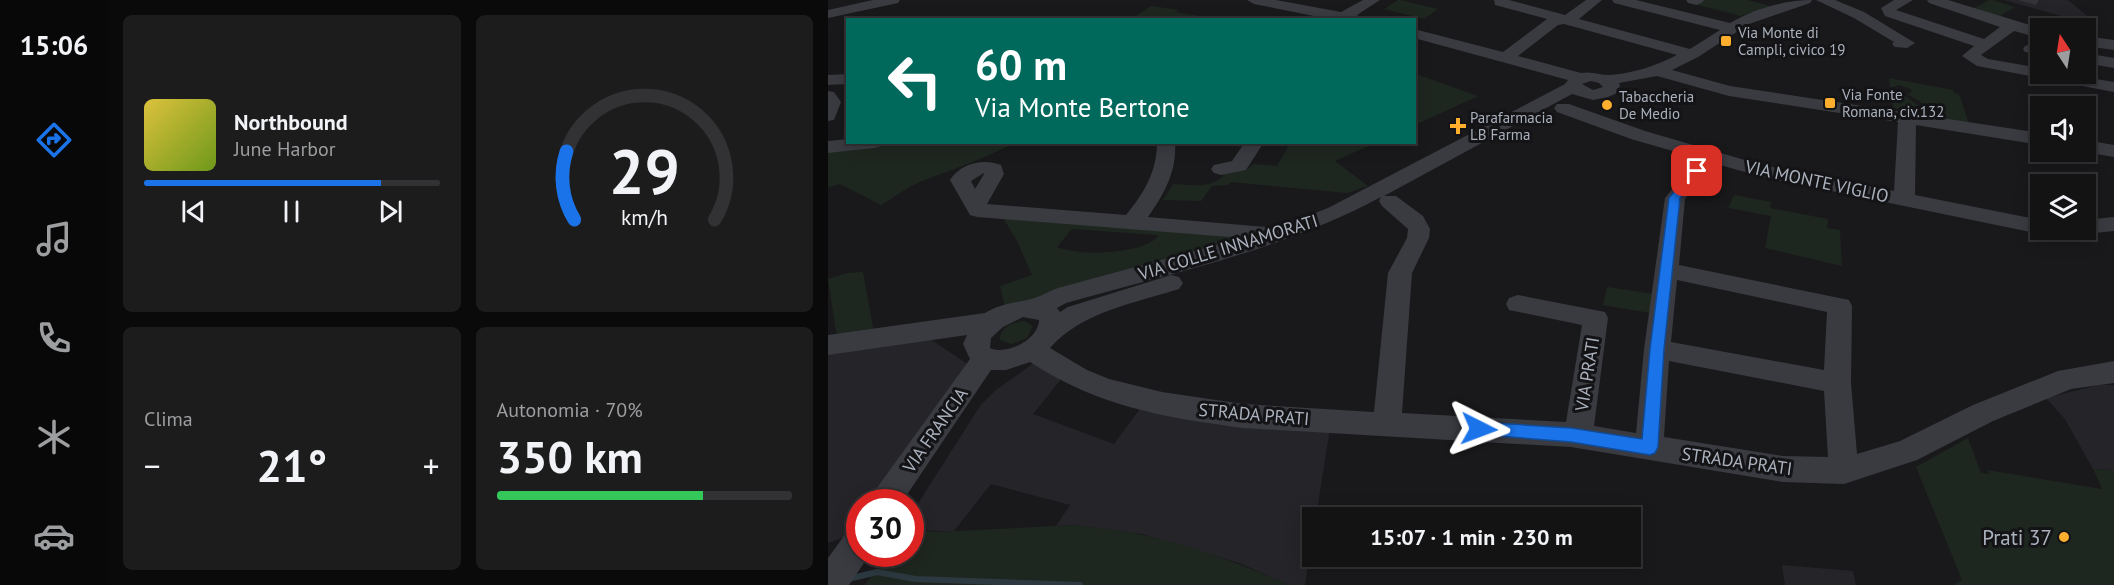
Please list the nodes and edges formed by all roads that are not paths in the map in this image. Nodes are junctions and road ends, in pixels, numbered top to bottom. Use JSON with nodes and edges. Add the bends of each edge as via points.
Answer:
{"nodes":[{"id":1,"x":893,"y":0,"type":"edge"},
{"id":2,"x":1254,"y":0,"type":"edge"},
{"id":3,"x":1372,"y":0,"type":"edge"},
{"id":4,"x":1594,"y":0,"type":"edge"},
{"id":5,"x":1619,"y":0,"type":"edge"},
{"id":6,"x":1805,"y":0,"type":"edge"},
{"id":7,"x":1823,"y":0,"type":"edge"},
{"id":8,"x":1906,"y":0,"type":"edge"},
{"id":9,"x":1934,"y":0,"type":"edge"},
{"id":10,"x":1500,"y":2,"type":"dead end"},
{"id":11,"x":828,"y":14,"type":"edge"},
{"id":12,"x":1309,"y":15,"type":"edge"},
{"id":13,"x":1352,"y":18,"type":"edge"},
{"id":14,"x":1562,"y":20,"type":"junction"},
{"id":15,"x":2011,"y":26,"type":"junction"},
{"id":16,"x":1731,"y":28,"type":"junction"},
{"id":17,"x":2030,"y":31,"type":"edge"},
{"id":18,"x":1416,"y":34,"type":"edge"},
{"id":19,"x":2096,"y":43,"type":"edge"},
{"id":20,"x":1900,"y":44,"type":"dead end"},
{"id":21,"x":1985,"y":44,"type":"junction"},
{"id":22,"x":2114,"y":45,"type":"edge"},
{"id":23,"x":1692,"y":54,"type":"junction"},
{"id":24,"x":1505,"y":57,"type":"junction"},
{"id":25,"x":2096,"y":60,"type":"edge"},
{"id":26,"x":2114,"y":63,"type":"edge"},
{"id":27,"x":1657,"y":71,"type":"junction"},
{"id":28,"x":2030,"y":71,"type":"edge"},
{"id":29,"x":846,"y":78,"type":"edge"},
{"id":30,"x":828,"y":80,"type":"edge"},
{"id":31,"x":2096,"y":84,"type":"edge"},
{"id":32,"x":1580,"y":86,"type":"junction"},
{"id":33,"x":2114,"y":87,"type":"edge"},
{"id":34,"x":828,"y":96,"type":"edge"},
{"id":35,"x":1563,"y":108,"type":"junction"},
{"id":36,"x":828,"y":116,"type":"edge"},
{"id":37,"x":1907,"y":118,"type":"junction"},
{"id":38,"x":2030,"y":137,"type":"edge"},
{"id":39,"x":856,"y":144,"type":"edge"},
{"id":40,"x":1166,"y":144,"type":"edge"},
{"id":41,"x":1254,"y":144,"type":"edge"},
{"id":42,"x":828,"y":147,"type":"edge"},
{"id":43,"x":2096,"y":148,"type":"edge"},
{"id":44,"x":2114,"y":151,"type":"edge"},
{"id":45,"x":1708,"y":157,"type":"junction"},
{"id":46,"x":1221,"y":169,"type":"dead end"},
{"id":47,"x":1904,"y":200,"type":"junction"},
{"id":48,"x":1389,"y":201,"type":"junction"},
{"id":49,"x":975,"y":206,"type":"dead end"},
{"id":50,"x":1132,"y":222,"type":"junction"},
{"id":51,"x":2114,"y":224,"type":"edge"},
{"id":52,"x":2030,"y":225,"type":"edge"},
{"id":53,"x":2096,"y":226,"type":"edge"},
{"id":54,"x":1283,"y":234,"type":"junction"},
{"id":55,"x":1666,"y":270,"type":"junction"},
{"id":56,"x":1518,"y":304,"type":"dead end"},
{"id":57,"x":1034,"y":308,"type":"junction"},
{"id":58,"x":990,"y":322,"type":"junction"},
{"id":59,"x":1052,"y":328,"type":"junction"},
{"id":60,"x":934,"y":331,"type":"junction"},
{"id":61,"x":828,"y":345,"type":"edge"},
{"id":62,"x":1657,"y":349,"type":"junction"},
{"id":63,"x":1032,"y":350,"type":"junction"},
{"id":64,"x":980,"y":353,"type":"junction"},
{"id":65,"x":2114,"y":372,"type":"edge"},
{"id":66,"x":1837,"y":383,"type":"junction"},
{"id":67,"x":1387,"y":423,"type":"junction"},
{"id":68,"x":1578,"y":436,"type":"junction"},
{"id":69,"x":1650,"y":447,"type":"junction"},
{"id":70,"x":1844,"y":471,"type":"junction"},
{"id":71,"x":893,"y":489,"type":"edge"},
{"id":72,"x":846,"y":560,"type":"edge"},
{"id":73,"x":829,"y":585,"type":"edge"}],
"edges":[{"from":1,"to":11,"type":"street"},
{"from":2,"to":12,"type":"street"},
{"from":3,"to":13,"type":"street"},
{"from":4,"to":14,"type":"street","via":[[1571,18]]},
{"from":5,"to":16,"type":"street"},
{"from":6,"to":16,"type":"street"},
{"from":7,"to":20,"type":"street","via":[[1859,15],[1907,43]]},
{"from":8,"to":21,"type":"street","via":[[1888,8],[1890,13]]},
{"from":9,"to":15,"type":"street"},
{"from":10,"to":14,"type":"street"},
{"from":12,"to":13,"type":"street"},
{"from":14,"to":23,"type":"street"},
{"from":14,"to":24,"type":"street","via":[[1553,22]]},
{"from":15,"to":17,"type":"street"},
{"from":15,"to":21,"type":"street"},
{"from":16,"to":23,"type":"street"},
{"from":18,"to":24,"type":"street"},
{"from":19,"to":22,"type":"street"},
{"from":21,"to":28,"type":"street","via":[[1970,56],[1983,63]]},
{"from":23,"to":27,"type":"street"},
{"from":24,"to":32,"type":"street"},
{"from":25,"to":26,"type":"street"},
{"from":27,"to":32,"type":"street","via":[[1607,80],[1612,86],[1610,91],[1598,95]]},
{"from":27,"to":37,"type":"street","via":[[1721,89]]},
{"from":29,"to":30,"type":"street"},
{"from":31,"to":33,"type":"street"},
{"from":32,"to":35,"type":"street"},
{"from":32,"to":54,"type":"street","name":"VIA COLLE INNAMORATI","via":[[1336,213]]},
{"from":34,"to":36,"type":"street","via":[[832,102]]},
{"from":35,"to":45,"type":"street","name":"VIA MONTE VIGLIO"},
{"from":35,"to":48,"type":"street"},
{"from":37,"to":38,"type":"street"},
{"from":37,"to":47,"type":"street"},
{"from":39,"to":42,"type":"street"},
{"from":40,"to":50,"type":"street","via":[[1168,156],[1160,181]]},
{"from":41,"to":46,"type":"street","via":[[1239,166]]},
{"from":43,"to":44,"type":"street"},
{"from":45,"to":47,"type":"street","name":"VIA MONTE VIGLIO"},
{"from":45,"to":55,"type":"street","via":[[1675,198]]},
{"from":47,"to":52,"type":"street","name":"VIA MONTE VIGLIO"},
{"from":48,"to":59,"type":"street","via":[[1302,242],[1097,306]]},
{"from":48,"to":67,"type":"street","via":[[1415,221],[1419,229],[1400,273]]},
{"from":49,"to":50,"type":"street","via":[[978,210]]},
{"from":50,"to":54,"type":"street"},
{"from":51,"to":53,"type":"street"},
{"from":54,"to":57,"type":"street","name":"VIA COLLE INNAMORATI","via":[[1058,297]]},
{"from":55,"to":62,"type":"street"},
{"from":55,"to":66,"type":"street","via":[[1840,306]]},
{"from":56,"to":68,"type":"street","name":"VIA PRATI","via":[[1596,318]]},
{"from":57,"to":58,"type":"street","name":"VIA COLLE INNAMORATI","via":[[1012,311]]},
{"from":57,"to":59,"type":"street","via":[[1050,315]]},
{"from":58,"to":60,"type":"street"},
{"from":58,"to":64,"type":"street","name":"VIA FRANCIA","via":[[977,339]]},
{"from":59,"to":63,"type":"street"},
{"from":60,"to":61,"type":"street"},
{"from":60,"to":64,"type":"street"},
{"from":62,"to":66,"type":"street"},
{"from":62,"to":69,"type":"street"},
{"from":63,"to":64,"type":"street","via":[[1007,360]]},
{"from":63,"to":67,"type":"street","name":"STRADA PRATI","via":[[1086,382],[1161,402],[1243,416]]},
{"from":64,"to":71,"type":"street","name":"VIA FRANCIA"},
{"from":65,"to":70,"type":"street","name":"STRADA PRATI","via":[[2067,379],[1983,413],[1907,451]]},
{"from":66,"to":70,"type":"street"},
{"from":67,"to":68,"type":"street","name":"STRADA PRATI"},
{"from":68,"to":69,"type":"street","name":"STRADA PRATI"},
{"from":69,"to":70,"type":"street","name":"STRADA PRATI","via":[[1783,469]]},
{"from":72,"to":73,"type":"street"}]}
